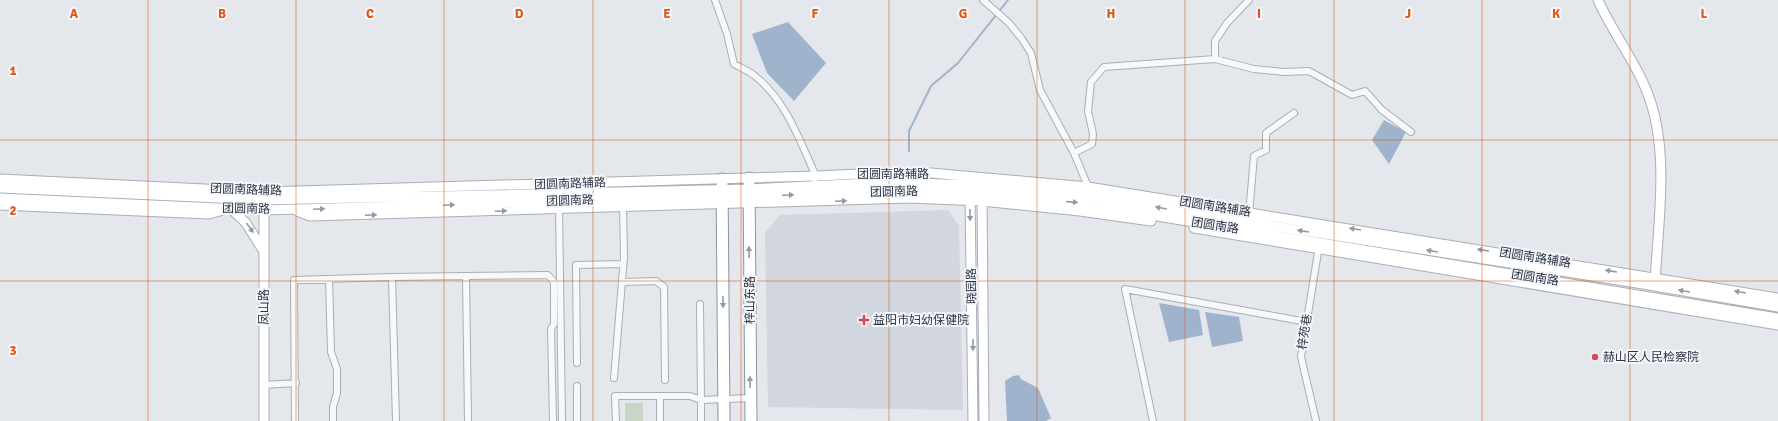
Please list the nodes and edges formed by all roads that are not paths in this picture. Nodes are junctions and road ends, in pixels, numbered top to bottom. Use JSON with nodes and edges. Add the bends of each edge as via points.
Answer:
{"nodes":[{"id":1,"x":715,"y":0,"type":"edge"},
{"id":2,"x":983,"y":0,"type":"edge"},
{"id":3,"x":1249,"y":0,"type":"edge"},
{"id":4,"x":1598,"y":0,"type":"edge"},
{"id":5,"x":1215,"y":59,"type":"junction"},
{"id":6,"x":1294,"y":113,"type":"dead end"},
{"id":7,"x":1411,"y":132,"type":"dead end"},
{"id":8,"x":1074,"y":153,"type":"junction"},
{"id":9,"x":0,"y":178,"type":"edge"},
{"id":10,"x":815,"y":181,"type":"junction"},
{"id":11,"x":1088,"y":187,"type":"junction"},
{"id":12,"x":0,"y":188,"type":"edge"},
{"id":13,"x":971,"y":189,"type":"junction"},
{"id":14,"x":982,"y":190,"type":"junction"},
{"id":15,"x":891,"y":191,"type":"junction"},
{"id":16,"x":749,"y":192,"type":"junction"},
{"id":17,"x":722,"y":193,"type":"junction"},
{"id":18,"x":264,"y":196,"type":"junction"},
{"id":19,"x":1092,"y":196,"type":"junction"},
{"id":20,"x":0,"y":198,"type":"edge"},
{"id":21,"x":909,"y":198,"type":"junction"},
{"id":22,"x":623,"y":204,"type":"junction"},
{"id":23,"x":0,"y":205,"type":"edge"},
{"id":24,"x":559,"y":206,"type":"junction"},
{"id":25,"x":229,"y":209,"type":"junction"},
{"id":26,"x":264,"y":210,"type":"junction"},
{"id":27,"x":1249,"y":212,"type":"junction"},
{"id":28,"x":1248,"y":222,"type":"junction"},
{"id":29,"x":1319,"y":246,"type":"junction"},
{"id":30,"x":264,"y":251,"type":"junction"},
{"id":31,"x":623,"y":264,"type":"junction"},
{"id":32,"x":466,"y":276,"type":"junction"},
{"id":33,"x":392,"y":277,"type":"junction"},
{"id":34,"x":330,"y":279,"type":"junction"},
{"id":35,"x":622,"y":282,"type":"junction"},
{"id":36,"x":1655,"y":282,"type":"junction"},
{"id":37,"x":1654,"y":298,"type":"junction"},
{"id":38,"x":1778,"y":298,"type":"edge"},
{"id":39,"x":700,"y":304,"type":"dead end"},
{"id":40,"x":1778,"y":307,"type":"edge"},
{"id":41,"x":1778,"y":318,"type":"edge"},
{"id":42,"x":1307,"y":322,"type":"junction"},
{"id":43,"x":1778,"y":325,"type":"edge"},
{"id":44,"x":577,"y":363,"type":"dead end"},
{"id":45,"x":614,"y":378,"type":"dead end"},
{"id":46,"x":665,"y":380,"type":"dead end"},
{"id":47,"x":296,"y":383,"type":"junction"},
{"id":48,"x":264,"y":385,"type":"junction"},
{"id":49,"x":577,"y":386,"type":"dead end"},
{"id":50,"x":660,"y":396,"type":"junction"},
{"id":51,"x":750,"y":398,"type":"junction"},
{"id":52,"x":724,"y":399,"type":"junction"},
{"id":53,"x":700,"y":400,"type":"junction"},
{"id":54,"x":264,"y":421,"type":"edge"},
{"id":55,"x":295,"y":421,"type":"edge"},
{"id":56,"x":333,"y":421,"type":"edge"},
{"id":57,"x":396,"y":421,"type":"edge"},
{"id":58,"x":468,"y":421,"type":"edge"},
{"id":59,"x":553,"y":421,"type":"edge"},
{"id":60,"x":562,"y":421,"type":"edge"},
{"id":61,"x":577,"y":421,"type":"edge"},
{"id":62,"x":616,"y":421,"type":"edge"},
{"id":63,"x":660,"y":421,"type":"edge"},
{"id":64,"x":701,"y":421,"type":"edge"},
{"id":65,"x":724,"y":421,"type":"edge"},
{"id":66,"x":751,"y":421,"type":"edge"},
{"id":67,"x":973,"y":421,"type":"edge"},
{"id":68,"x":984,"y":421,"type":"edge"},
{"id":69,"x":1153,"y":421,"type":"edge"},
{"id":70,"x":1316,"y":421,"type":"edge"}],
"edges":[{"from":1,"to":10,"type":"street","via":[[734,64],[755,75],[776,96],[793,126],[814,172]]},
{"from":2,"to":8,"type":"street","via":[[1022,39],[1031,53],[1040,90]]},
{"from":3,"to":5,"type":"street","via":[[1227,23],[1215,41]]},
{"from":4,"to":36,"type":"street","via":[[1650,100],[1658,133],[1661,164]]},
{"from":5,"to":7,"type":"street","via":[[1254,69],[1309,71],[1352,95],[1365,91],[1382,110]]},
{"from":5,"to":8,"type":"street","via":[[1104,66],[1091,82],[1088,111],[1093,134],[1092,144]]},
{"from":6,"to":27,"type":"street","via":[[1266,133],[1266,150],[1254,156]]},
{"from":8,"to":11,"type":"street"},
{"from":9,"to":18,"type":"street","name":"团圆南路辅路"},
{"from":10,"to":13,"type":"street","name":"团圆南路辅路","via":[[883,173]]},
{"from":10,"to":16,"type":"street","name":"团圆南路"},
{"from":11,"to":14,"type":"street","name":"团圆南路辅路"},
{"from":11,"to":19,"type":"street"},
{"from":11,"to":27,"type":"street","name":"团圆南路辅路"},
{"from":12,"to":18,"type":"street","name":"团圆南路"},
{"from":13,"to":14,"type":"street","name":"团圆南路"},
{"from":13,"to":14,"type":"street","name":"团圆南路辅路"},
{"from":13,"to":15,"type":"street","name":"团圆南路"},
{"from":13,"to":21,"type":"street","name":"团圆南路辅路"},
{"from":13,"to":67,"type":"street","name":"晓园路","one_way":true},
{"from":14,"to":19,"type":"street","name":"团圆南路"},
{"from":14,"to":29,"type":"street","name":"团圆南路","one_way":true,"via":[[1078,203]]},
{"from":14,"to":68,"type":"street","name":"晓园路"},
{"from":16,"to":15,"type":"street","name":"团圆南路","one_way":true},
{"from":15,"to":21,"type":"street"},
{"from":16,"to":17,"type":"street","name":"团圆南路辅路"},
{"from":16,"to":17,"type":"street","name":"团圆南路"},
{"from":16,"to":21,"type":"street","name":"团圆南路辅路","one_way":true},
{"from":51,"to":16,"type":"highway","name":"梓山东路","one_way":true},
{"from":17,"to":18,"type":"street","name":"团圆南路辅路"},
{"from":17,"to":22,"type":"street","name":"团圆南路"},
{"from":17,"to":52,"type":"highway","one_way":true},
{"from":18,"to":26,"type":"street","name":"凤山路"},
{"from":28,"to":19,"type":"street","name":"团圆南路","one_way":true},
{"from":20,"to":25,"type":"street","name":"团圆南路"},
{"from":22,"to":24,"type":"street","name":"团圆南路"},
{"from":22,"to":31,"type":"street"},
{"from":23,"to":25,"type":"street","name":"团圆南路辅路","via":[[210,214]]},
{"from":26,"to":24,"type":"street","name":"团圆南路","one_way":true},
{"from":24,"to":60,"type":"street"},
{"from":25,"to":26,"type":"street","name":"团圆南路"},
{"from":25,"to":30,"type":"street","one_way":true,"via":[[246,223]]},
{"from":26,"to":30,"type":"street","name":"凤山路"},
{"from":27,"to":28,"type":"street"},
{"from":36,"to":27,"type":"street","name":"团圆南路辅路","one_way":true},
{"from":36,"to":28,"type":"street","name":"团圆南路","one_way":true},
{"from":29,"to":37,"type":"street","name":"团圆南路"},
{"from":29,"to":42,"type":"street","name":"梓苑巷"},
{"from":29,"to":43,"type":"street"},
{"from":30,"to":48,"type":"street","name":"凤山路"},
{"from":31,"to":35,"type":"street"},
{"from":31,"to":44,"type":"street","via":[[576,266]]},
{"from":32,"to":33,"type":"street"},
{"from":32,"to":58,"type":"street"},
{"from":32,"to":59,"type":"street","via":[[548,275],[554,282],[554,324],[551,329]]},
{"from":33,"to":34,"type":"street"},
{"from":33,"to":57,"type":"street"},
{"from":34,"to":47,"type":"street","via":[[294,280]]},
{"from":34,"to":56,"type":"street","via":[[331,352],[337,369]]},
{"from":35,"to":45,"type":"street"},
{"from":35,"to":46,"type":"street","via":[[656,281],[664,287]]},
{"from":36,"to":37,"type":"street"},
{"from":38,"to":36,"type":"street","name":"团圆南路辅路","one_way":true},
{"from":40,"to":36,"type":"street","name":"团圆南路","one_way":true},
{"from":37,"to":41,"type":"street","name":"团圆南路"},
{"from":39,"to":53,"type":"street"},
{"from":42,"to":69,"type":"street","via":[[1125,289]]},
{"from":42,"to":70,"type":"street","name":"梓苑巷","via":[[1301,357]]},
{"from":47,"to":48,"type":"street"},
{"from":47,"to":55,"type":"street"},
{"from":48,"to":54,"type":"street","name":"凤山路"},
{"from":49,"to":61,"type":"street"},
{"from":50,"to":53,"type":"street","via":[[690,396]]},
{"from":50,"to":62,"type":"street","via":[[615,396]]},
{"from":50,"to":63,"type":"street"},
{"from":51,"to":52,"type":"street"},
{"from":51,"to":66,"type":"highway","name":"梓山东路"},
{"from":52,"to":53,"type":"street"},
{"from":52,"to":65,"type":"highway"},
{"from":53,"to":64,"type":"street"}]}
